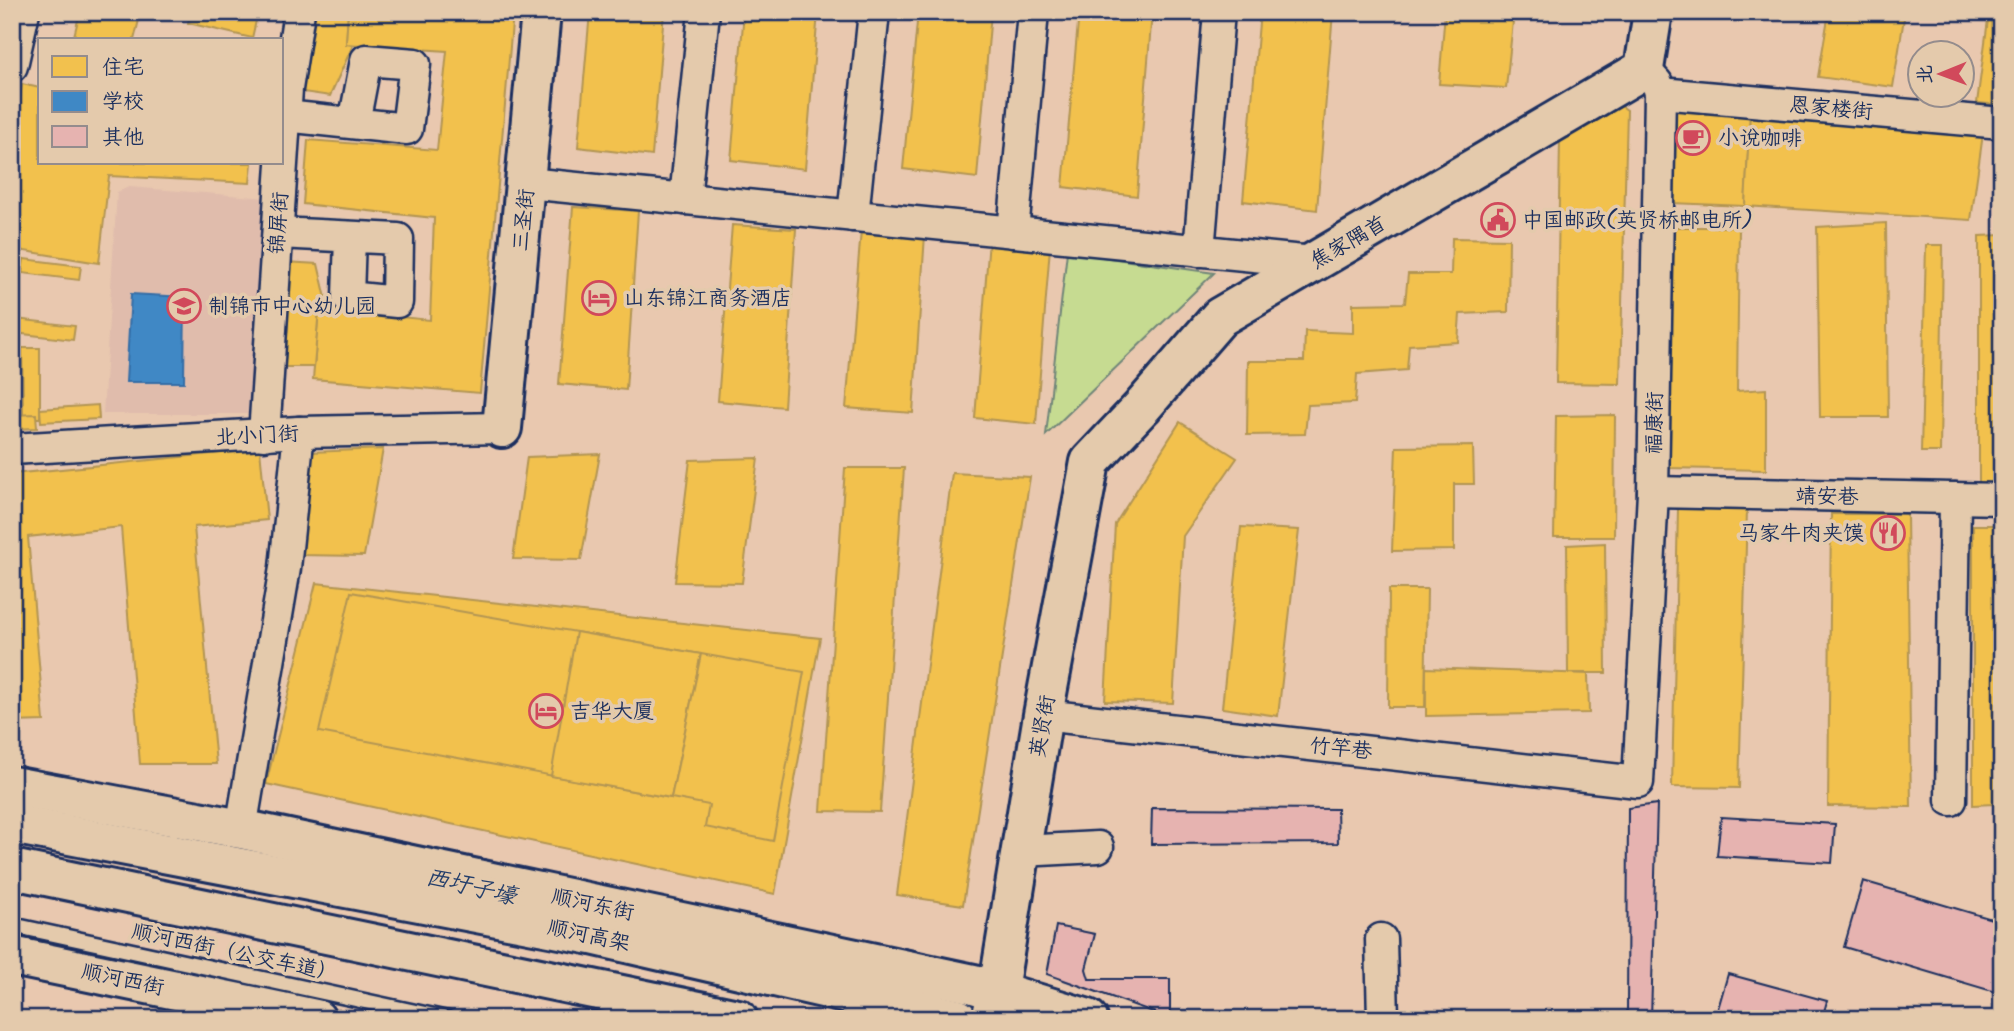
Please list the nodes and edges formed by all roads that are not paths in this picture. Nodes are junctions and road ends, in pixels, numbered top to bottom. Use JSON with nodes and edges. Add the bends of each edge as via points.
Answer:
{"nodes":[{"id":1,"x":24,"y":12,"type":"edge"},
{"id":2,"x":299,"y":12,"type":"edge"},
{"id":3,"x":541,"y":12,"type":"edge"},
{"id":4,"x":704,"y":12,"type":"edge"},
{"id":5,"x":874,"y":12,"type":"edge"},
{"id":6,"x":1033,"y":12,"type":"edge"},
{"id":7,"x":1219,"y":12,"type":"edge"},
{"id":8,"x":1653,"y":12,"type":"edge"},
{"id":9,"x":12,"y":66,"type":"edge"},
{"id":10,"x":1652,"y":81,"type":"junction"},
{"id":11,"x":285,"y":116,"type":"junction"},
{"id":12,"x":2002,"y":123,"type":"edge"},
{"id":13,"x":354,"y":124,"type":"dead end"},
{"id":14,"x":284,"y":133,"type":"edge"},
{"id":15,"x":282,"y":164,"type":"edge"},
{"id":16,"x":527,"y":183,"type":"junction"},
{"id":17,"x":685,"y":199,"type":"junction"},
{"id":18,"x":853,"y":216,"type":"junction"},
{"id":19,"x":1013,"y":232,"type":"junction"},
{"id":20,"x":278,"y":233,"type":"junction"},
{"id":21,"x":350,"y":237,"type":"dead end"},
{"id":22,"x":1199,"y":251,"type":"junction"},
{"id":23,"x":1313,"y":262,"type":"junction"},
{"id":24,"x":502,"y":428,"type":"joint"},
{"id":25,"x":299,"y":432,"type":"junction"},
{"id":26,"x":264,"y":435,"type":"junction"},
{"id":27,"x":12,"y":449,"type":"edge"},
{"id":28,"x":1090,"y":462,"type":"joint"},
{"id":29,"x":1653,"y":492,"type":"junction"},
{"id":30,"x":1955,"y":498,"type":"junction"},
{"id":31,"x":2002,"y":499,"type":"edge"},
{"id":32,"x":1043,"y":715,"type":"junction"},
{"id":33,"x":1638,"y":782,"type":"joint"},
{"id":34,"x":12,"y":786,"type":"edge"},
{"id":35,"x":1951,"y":800,"type":"dead end"},
{"id":36,"x":12,"y":824,"type":"edge"},
{"id":37,"x":241,"y":828,"type":"junction"},
{"id":38,"x":1098,"y":847,"type":"dead end"},
{"id":39,"x":1021,"y":851,"type":"junction"},
{"id":40,"x":12,"y":869,"type":"edge"},
{"id":41,"x":12,"y":925,"type":"edge"},
{"id":42,"x":1381,"y":939,"type":"dead end"},
{"id":43,"x":12,"y":956,"type":"edge"},
{"id":44,"x":978,"y":1002,"type":"edge"},
{"id":45,"x":316,"y":1019,"type":"edge"},
{"id":46,"x":448,"y":1019,"type":"edge"},
{"id":47,"x":738,"y":1019,"type":"edge"},
{"id":48,"x":1088,"y":1019,"type":"edge"},
{"id":49,"x":1383,"y":1019,"type":"edge"}],
"edges":[{"from":1,"to":9,"type":"street"},
{"from":2,"to":11,"type":"street","name":"锦屏街"},
{"from":3,"to":16,"type":"main road","name":"三圣街"},
{"from":4,"to":17,"type":"street"},
{"from":5,"to":18,"type":"street"},
{"from":6,"to":19,"type":"street"},
{"from":7,"to":22,"type":"street"},
{"from":8,"to":10,"type":"main road"},
{"from":10,"to":12,"type":"street","name":"恩家楼街"},
{"from":10,"to":23,"type":"main road","name":"焦家隅首"},
{"from":10,"to":29,"type":"street","name":"福康街"},
{"from":11,"to":13,"type":"street"},
{"from":11,"to":14,"type":"street","name":"锦屏街"},
{"from":15,"to":20,"type":"street","name":"锦屏街"},
{"from":16,"to":17,"type":"street"},
{"from":16,"to":24,"type":"main road","name":"三圣街"},
{"from":17,"to":18,"type":"street"},
{"from":18,"to":19,"type":"street"},
{"from":19,"to":22,"type":"street"},
{"from":20,"to":21,"type":"street"},
{"from":20,"to":26,"type":"street","name":"锦屏街"},
{"from":22,"to":23,"type":"street"},
{"from":23,"to":28,"type":"main road","name":"焦家隅首","via":[[1220,317]]},
{"from":24,"to":25,"type":"street","name":"北小门街"},
{"from":25,"to":26,"type":"street","name":"北小门街"},
{"from":25,"to":37,"type":"street","via":[[285,568]]},
{"from":26,"to":27,"type":"street","name":"北小门街"},
{"from":28,"to":32,"type":"main road","name":"英贤街"},
{"from":29,"to":30,"type":"street","name":"靖安巷"},
{"from":29,"to":33,"type":"street","name":"福康街"},
{"from":30,"to":31,"type":"street","name":"靖安巷"},
{"from":30,"to":35,"type":"street"},
{"from":32,"to":33,"type":"street","name":"竹竿巷"},
{"from":32,"to":39,"type":"main road","name":"英贤街"},
{"from":34,"to":37,"type":"main road","name":"顺河东街"},
{"from":36,"to":44,"type":"main road","name":"顺河高架","via":[[593,935]]},
{"from":37,"to":44,"type":"main road","name":"顺河东街"},
{"from":38,"to":39,"type":"street"},
{"from":39,"to":44,"type":"main road","name":"英贤街"},
{"from":40,"to":47,"type":"main road"},
{"from":41,"to":46,"type":"lane","name":"顺河西街（公交车道）"},
{"from":42,"to":49,"type":"street"},
{"from":43,"to":45,"type":"main road","name":"顺河西街"},
{"from":44,"to":48,"type":"main road","name":"顺河东街"}]}
